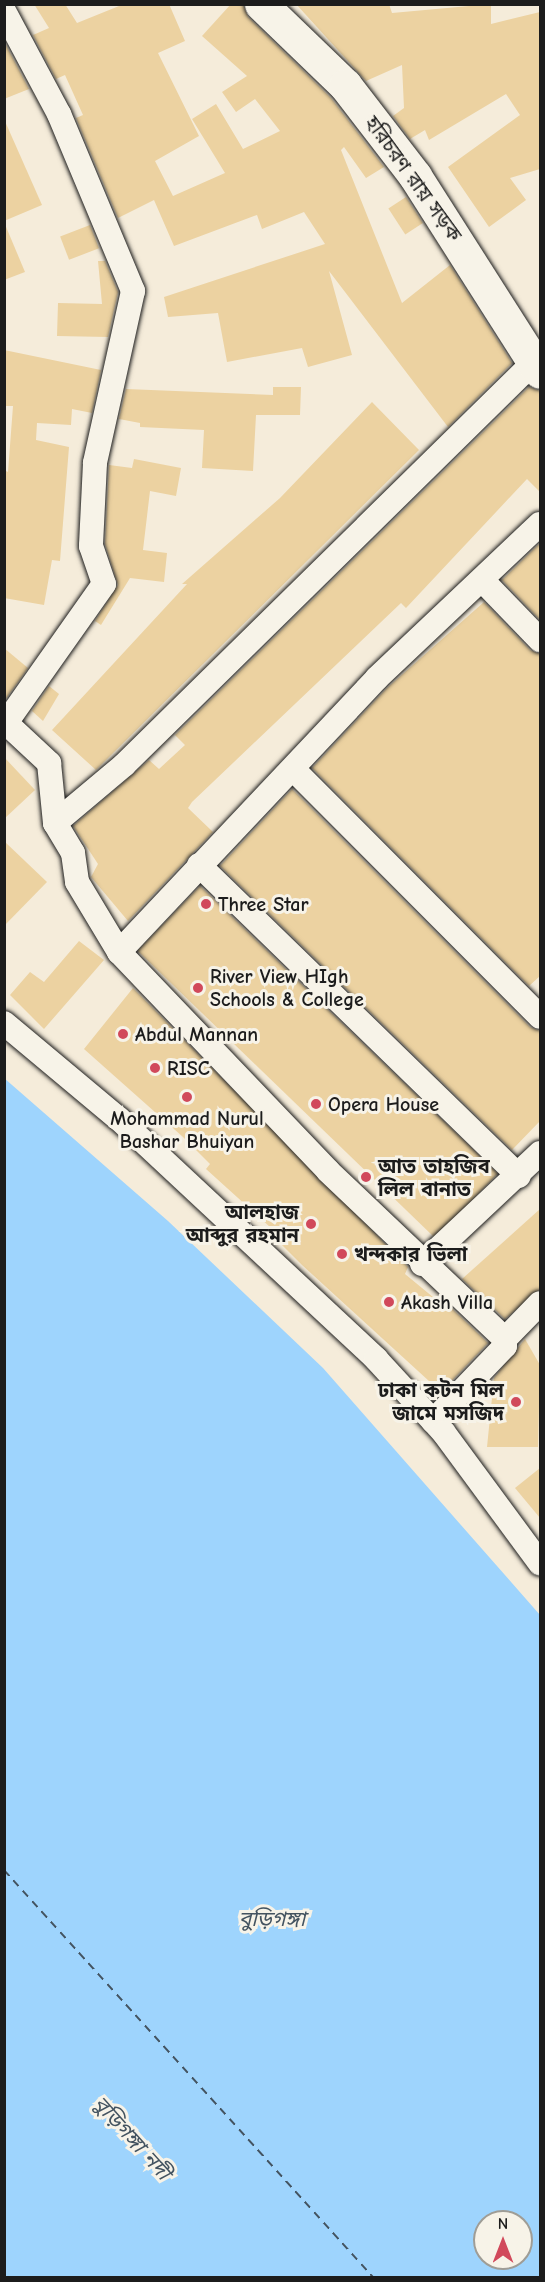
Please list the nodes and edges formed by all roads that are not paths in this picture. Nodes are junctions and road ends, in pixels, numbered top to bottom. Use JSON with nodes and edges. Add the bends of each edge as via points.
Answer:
{"nodes":[{"id":1,"x":261,"y":4,"type":"edge"},
{"id":2,"x":4,"y":10,"type":"edge"},
{"id":3,"x":537,"y":368,"type":"edge"},
{"id":4,"x":540,"y":524,"type":"edge"},
{"id":5,"x":484,"y":582,"type":"junction"},
{"id":6,"x":540,"y":640,"type":"edge"},
{"id":7,"x":5,"y":722,"type":"edge"},
{"id":8,"x":295,"y":771,"type":"junction"},
{"id":9,"x":55,"y":823,"type":"junction"},
{"id":10,"x":199,"y":865,"type":"junction"},
{"id":11,"x":119,"y":952,"type":"junction"},
{"id":12,"x":540,"y":1017,"type":"edge"},
{"id":13,"x":4,"y":1023,"type":"edge"},
{"id":14,"x":540,"y":1153,"type":"edge"},
{"id":15,"x":519,"y":1176,"type":"junction"},
{"id":16,"x":422,"y":1264,"type":"junction"},
{"id":17,"x":540,"y":1303,"type":"edge"},
{"id":18,"x":505,"y":1339,"type":"junction"},
{"id":19,"x":433,"y":1421,"type":"junction"},
{"id":20,"x":540,"y":1563,"type":"edge"}],
"edges":[{"from":1,"to":3,"type":"main road","name":"হরিচরণ রায় সড়ক","via":[[345,85],[415,176]]},
{"from":2,"to":7,"type":"street","via":[[59,114],[133,291],[95,463],[91,546],[104,584]]},
{"from":3,"to":9,"type":"street","via":[[124,765]]},
{"from":4,"to":5,"type":"street"},
{"from":5,"to":6,"type":"street"},
{"from":5,"to":8,"type":"street","via":[[377,678]]},
{"from":7,"to":9,"type":"street","via":[[49,763]]},
{"from":8,"to":10,"type":"street"},
{"from":8,"to":12,"type":"street"},
{"from":9,"to":11,"type":"street","via":[[73,853],[77,882]]},
{"from":10,"to":11,"type":"street"},
{"from":10,"to":15,"type":"street"},
{"from":11,"to":16,"type":"street"},
{"from":13,"to":19,"type":"street","via":[[294,1278]]},
{"from":14,"to":15,"type":"street"},
{"from":15,"to":16,"type":"street"},
{"from":16,"to":18,"type":"street"},
{"from":17,"to":18,"type":"street"},
{"from":18,"to":19,"type":"street","via":[[505,1346]]},
{"from":19,"to":20,"type":"street"}]}
